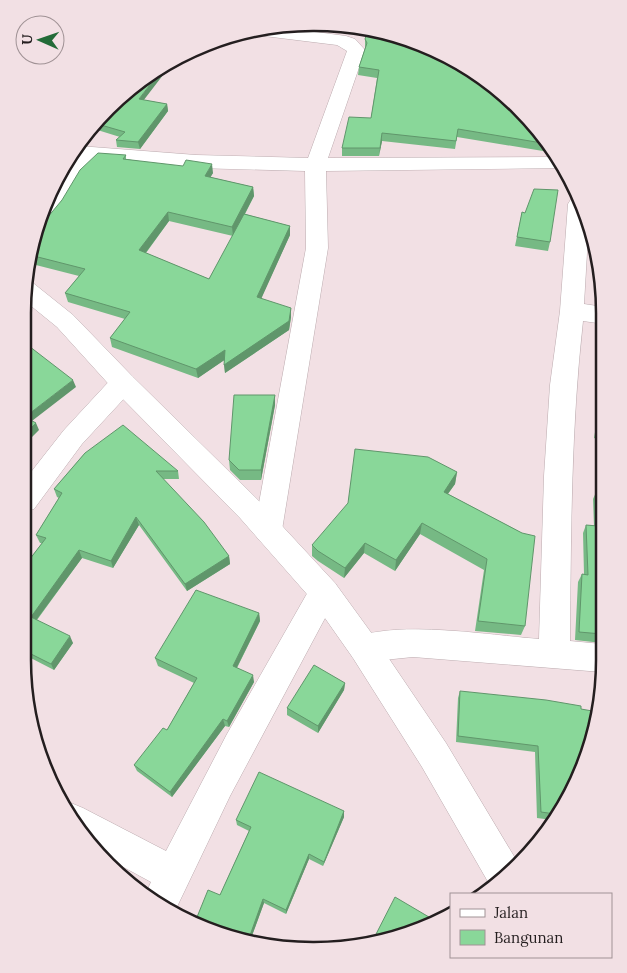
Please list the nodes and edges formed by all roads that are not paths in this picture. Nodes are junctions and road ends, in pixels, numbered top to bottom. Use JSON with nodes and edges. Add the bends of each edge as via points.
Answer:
{"nodes":[{"id":1,"x":301,"y":32,"type":"edge"},
{"id":2,"x":83,"y":152,"type":"edge"},
{"id":3,"x":77,"y":160,"type":"edge"},
{"id":4,"x":552,"y":163,"type":"edge"},
{"id":5,"x":315,"y":166,"type":"junction"},
{"id":6,"x":53,"y":206,"type":"edge"},
{"id":7,"x":579,"y":218,"type":"edge"},
{"id":8,"x":32,"y":295,"type":"edge"},
{"id":9,"x":572,"y":310,"type":"junction"},
{"id":10,"x":596,"y":314,"type":"edge"},
{"id":11,"x":123,"y":383,"type":"junction"},
{"id":12,"x":31,"y":492,"type":"edge"},
{"id":13,"x":268,"y":530,"type":"junction"},
{"id":14,"x":324,"y":592,"type":"junction"},
{"id":15,"x":364,"y":648,"type":"junction"},
{"id":16,"x":554,"y":653,"type":"junction"},
{"id":17,"x":596,"y":657,"type":"edge"},
{"id":18,"x":94,"y":836,"type":"edge"},
{"id":19,"x":502,"y":870,"type":"edge"},
{"id":20,"x":167,"y":888,"type":"edge"}],
"edges":[{"from":1,"to":5,"type":"street","via":[[350,43],[356,50]]},
{"from":2,"to":5,"type":"street"},
{"from":3,"to":6,"type":"street"},
{"from":4,"to":5,"type":"street"},
{"from":5,"to":13,"type":"street","via":[[316,248]]},
{"from":7,"to":9,"type":"street"},
{"from":8,"to":11,"type":"street","via":[[65,321]]},
{"from":9,"to":10,"type":"street"},
{"from":9,"to":16,"type":"street","via":[[563,385],[558,476]]},
{"from":11,"to":12,"type":"street","via":[[73,437]]},
{"from":11,"to":13,"type":"street"},
{"from":13,"to":14,"type":"street"},
{"from":14,"to":15,"type":"street"},
{"from":14,"to":20,"type":"street"},
{"from":15,"to":16,"type":"street","via":[[414,643]]},
{"from":15,"to":19,"type":"street","via":[[434,755]]},
{"from":16,"to":17,"type":"street"},
{"from":18,"to":20,"type":"street"}]}
